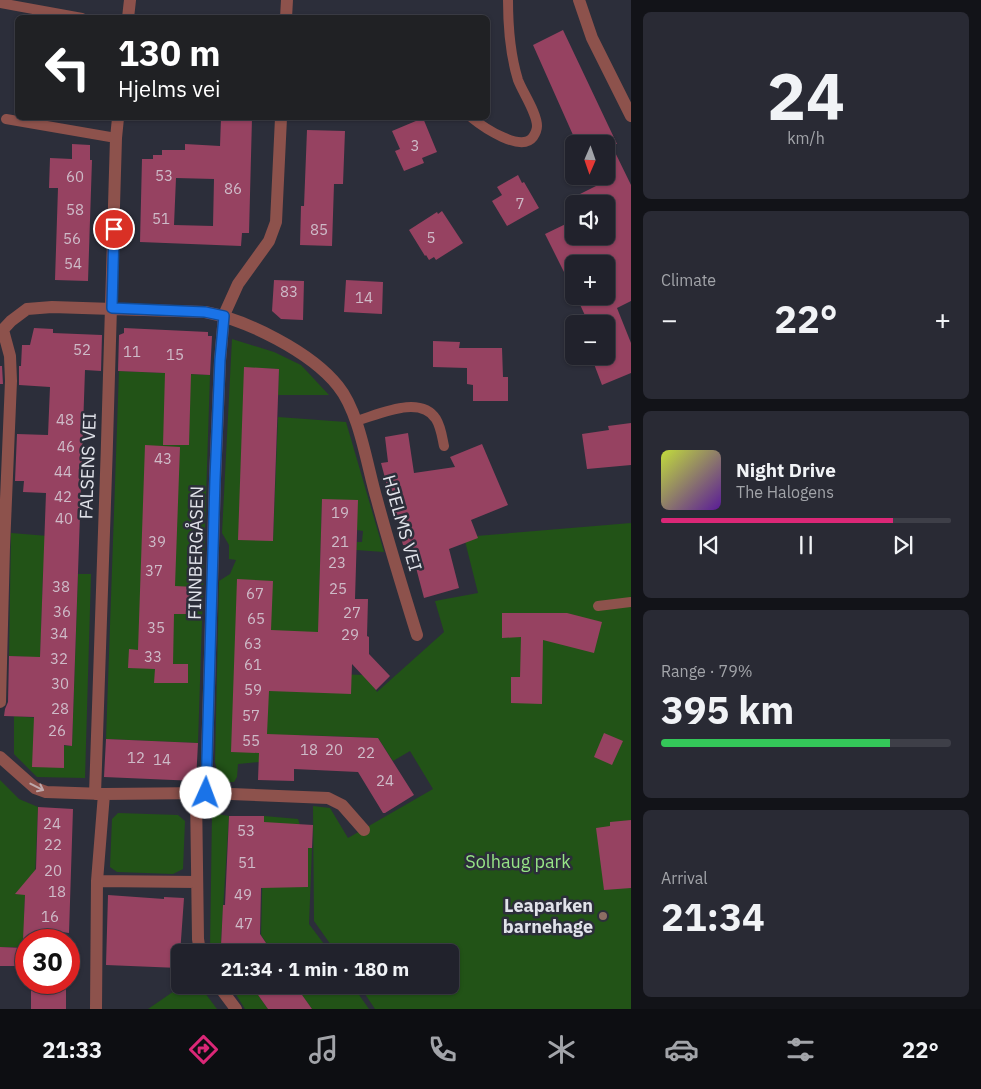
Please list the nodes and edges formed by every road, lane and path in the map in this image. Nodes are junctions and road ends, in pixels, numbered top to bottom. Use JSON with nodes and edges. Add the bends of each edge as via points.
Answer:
{"nodes":[{"id":1,"x":130,"y":0,"type":"edge"},
{"id":2,"x":287,"y":0,"type":"edge"},
{"id":3,"x":508,"y":0,"type":"edge"},
{"id":4,"x":579,"y":0,"type":"edge"},
{"id":5,"x":0,"y":3,"type":"edge"},
{"id":6,"x":66,"y":15,"type":"edge"},
{"id":7,"x":128,"y":15,"type":"edge"},
{"id":8,"x":286,"y":15,"type":"edge"},
{"id":9,"x":631,"y":116,"type":"edge"},
{"id":10,"x":6,"y":120,"type":"dead end"},
{"id":11,"x":118,"y":120,"type":"edge"},
{"id":12,"x":281,"y":120,"type":"edge"},
{"id":13,"x":475,"y":120,"type":"edge"},
{"id":14,"x":116,"y":138,"type":"junction"},
{"id":15,"x":112,"y":308,"type":"junction"},
{"id":16,"x":224,"y":316,"type":"junction"},
{"id":17,"x":1,"y":331,"type":"edge"},
{"id":18,"x":356,"y":421,"type":"junction"},
{"id":19,"x":444,"y":446,"type":"dead end"},
{"id":20,"x":631,"y":602,"type":"edge"},
{"id":21,"x":598,"y":606,"type":"dead end"},
{"id":22,"x":417,"y":634,"type":"dead end"},
{"id":23,"x":0,"y":702,"type":"edge"},
{"id":24,"x":0,"y":756,"type":"edge"},
{"id":25,"x":201,"y":793,"type":"junction"},
{"id":26,"x":100,"y":794,"type":"junction"},
{"id":27,"x":364,"y":830,"type":"dead end"},
{"id":28,"x":97,"y":881,"type":"junction"},
{"id":29,"x":197,"y":882,"type":"junction"},
{"id":30,"x":200,"y":944,"type":"edge"},
{"id":31,"x":225,"y":994,"type":"edge"},
{"id":32,"x":96,"y":1009,"type":"edge"},
{"id":33,"x":236,"y":1009,"type":"edge"}],
"edges":[{"from":1,"to":7,"type":"street"},
{"from":2,"to":8,"type":"street"},
{"from":3,"to":13,"type":"lane","via":[[509,38],[515,68],[535,117],[536,133],[526,142],[508,140]]},
{"from":4,"to":9,"type":"street","via":[[592,38]]},
{"from":5,"to":6,"type":"lane"},
{"from":10,"to":14,"type":"lane"},
{"from":11,"to":14,"type":"street","name":"FALSENS VEI"},
{"from":12,"to":16,"type":"street","name":"FINNBERGÅSEN","via":[[276,222],[269,241],[238,284]]},
{"from":14,"to":15,"type":"street","name":"FALSENS VEI"},
{"from":15,"to":16,"type":"street","name":"HJELMS VEI","via":[[205,312]]},
{"from":15,"to":17,"type":"street","name":"HJELMS VEI","via":[[27,309]]},
{"from":15,"to":26,"type":"street","name":"FALSENS VEI","via":[[102,557]]},
{"from":16,"to":18,"type":"street","name":"HJELMS VEI","via":[[299,351],[321,367],[339,387]]},
{"from":16,"to":25,"type":"street","name":"FINNBERGÅSEN"},
{"from":17,"to":23,"type":"street","via":[[10,356],[12,381]]},
{"from":18,"to":19,"type":"lane","via":[[398,409],[420,407],[436,418]]},
{"from":18,"to":22,"type":"street","name":"HJELMS VEI"},
{"from":20,"to":21,"type":"lane"},
{"from":24,"to":26,"type":"street","one_way":true,"via":[[35,788],[46,792]]},
{"from":25,"to":26,"type":"street"},
{"from":25,"to":27,"type":"street","via":[[328,798],[342,805]]},
{"from":25,"to":29,"type":"street","name":"FINNBERGÅSEN"},
{"from":26,"to":28,"type":"street","name":"FALSENS VEI"},
{"from":28,"to":29,"type":"street"},
{"from":28,"to":32,"type":"street","name":"FALSENS VEI"},
{"from":29,"to":30,"type":"street","name":"FINNBERGÅSEN"},
{"from":31,"to":33,"type":"street"}]}
